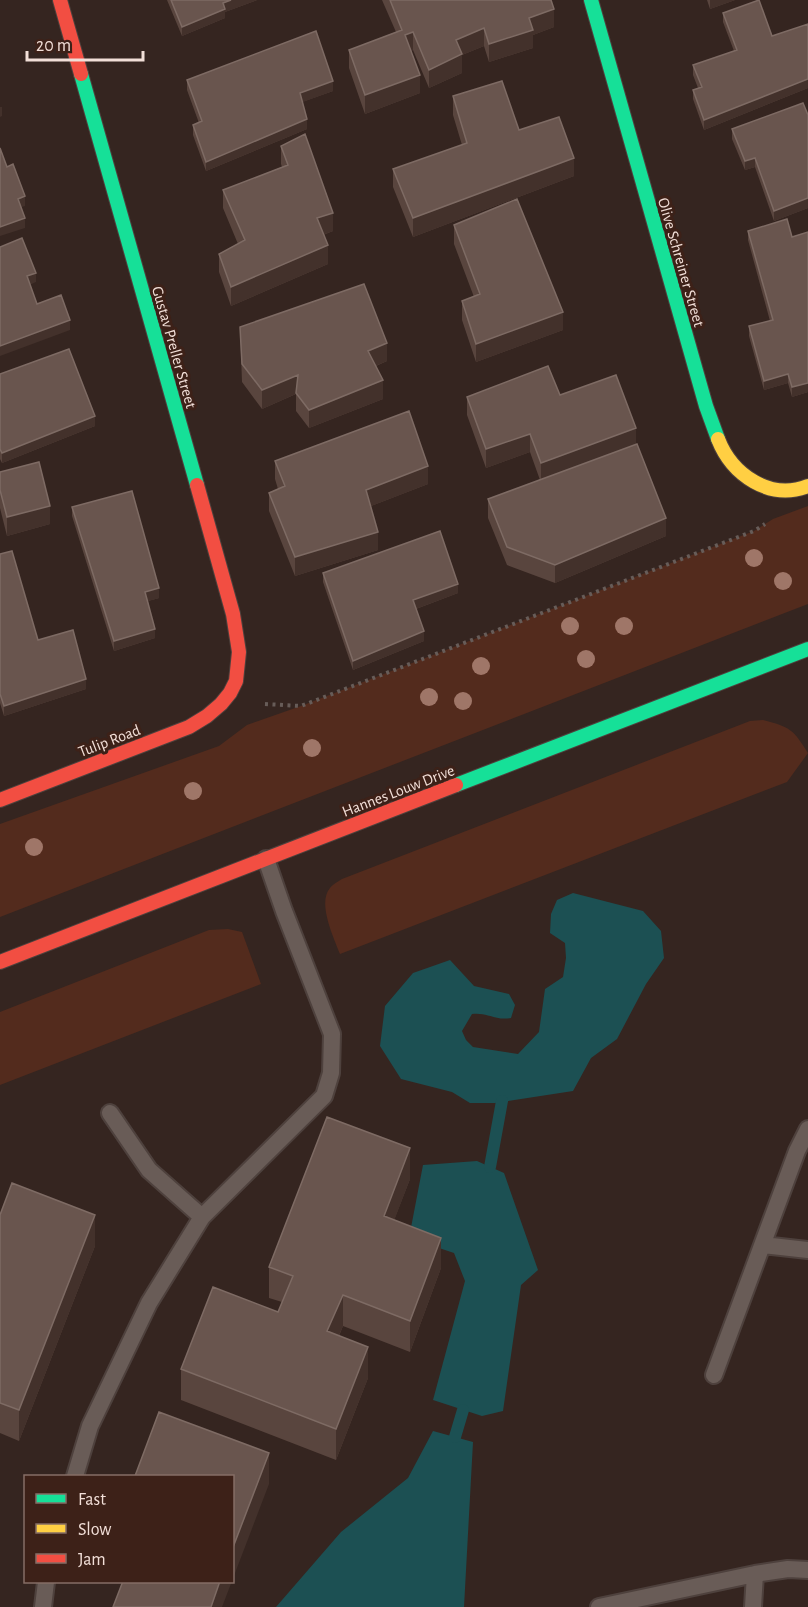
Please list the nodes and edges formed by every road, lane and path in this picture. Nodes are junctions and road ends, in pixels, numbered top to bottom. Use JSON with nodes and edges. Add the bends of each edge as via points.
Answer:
{"nodes":[{"id":1,"x":60,"y":0,"type":"edge"},
{"id":2,"x":591,"y":0,"type":"edge"},
{"id":3,"x":808,"y":486,"type":"edge"},
{"id":4,"x":773,"y":519,"type":"dead end"},
{"id":5,"x":808,"y":649,"type":"edge"},
{"id":6,"x":225,"y":702,"type":"junction"},
{"id":7,"x":0,"y":800,"type":"edge"},
{"id":8,"x":266,"y":859,"type":"junction"},
{"id":9,"x":0,"y":962,"type":"edge"},
{"id":10,"x":110,"y":1113,"type":"dead end"},
{"id":11,"x":808,"y":1130,"type":"edge"},
{"id":12,"x":202,"y":1217,"type":"junction"},
{"id":13,"x":763,"y":1245,"type":"junction"},
{"id":14,"x":808,"y":1250,"type":"edge"},
{"id":15,"x":714,"y":1375,"type":"dead end"},
{"id":16,"x":75,"y":1475,"type":"edge"},
{"id":17,"x":808,"y":1570,"type":"edge"},
{"id":18,"x":755,"y":1574,"type":"junction"},
{"id":19,"x":46,"y":1583,"type":"edge"},
{"id":20,"x":43,"y":1607,"type":"edge"},
{"id":21,"x":599,"y":1607,"type":"edge"},
{"id":22,"x":753,"y":1607,"type":"edge"}],
"edges":[{"from":1,"to":6,"type":"street","name":"Gustav Preller Street","via":[[233,614],[241,663]]},
{"from":2,"to":3,"type":"street","name":"Olive Schreiner Street","via":[[719,441],[732,468],[744,478],[790,493]]},
{"from":4,"to":6,"type":"path","via":[[754,531],[301,706]]},
{"from":5,"to":8,"type":"street","name":"Hannes Louw Drive"},
{"from":6,"to":7,"type":"street","name":"Tulip Road","via":[[189,727]]},
{"from":8,"to":9,"type":"street","name":"Hannes Louw Drive"},
{"from":8,"to":12,"type":"lane","via":[[332,1034],[331,1073],[324,1096]]},
{"from":10,"to":12,"type":"lane","via":[[149,1170]]},
{"from":11,"to":13,"type":"lane"},
{"from":12,"to":16,"type":"lane","via":[[149,1303],[90,1426]]},
{"from":13,"to":14,"type":"lane"},
{"from":13,"to":15,"type":"lane"},
{"from":17,"to":18,"type":"lane"},
{"from":18,"to":21,"type":"lane"},
{"from":18,"to":22,"type":"lane"},
{"from":19,"to":20,"type":"lane"}]}
